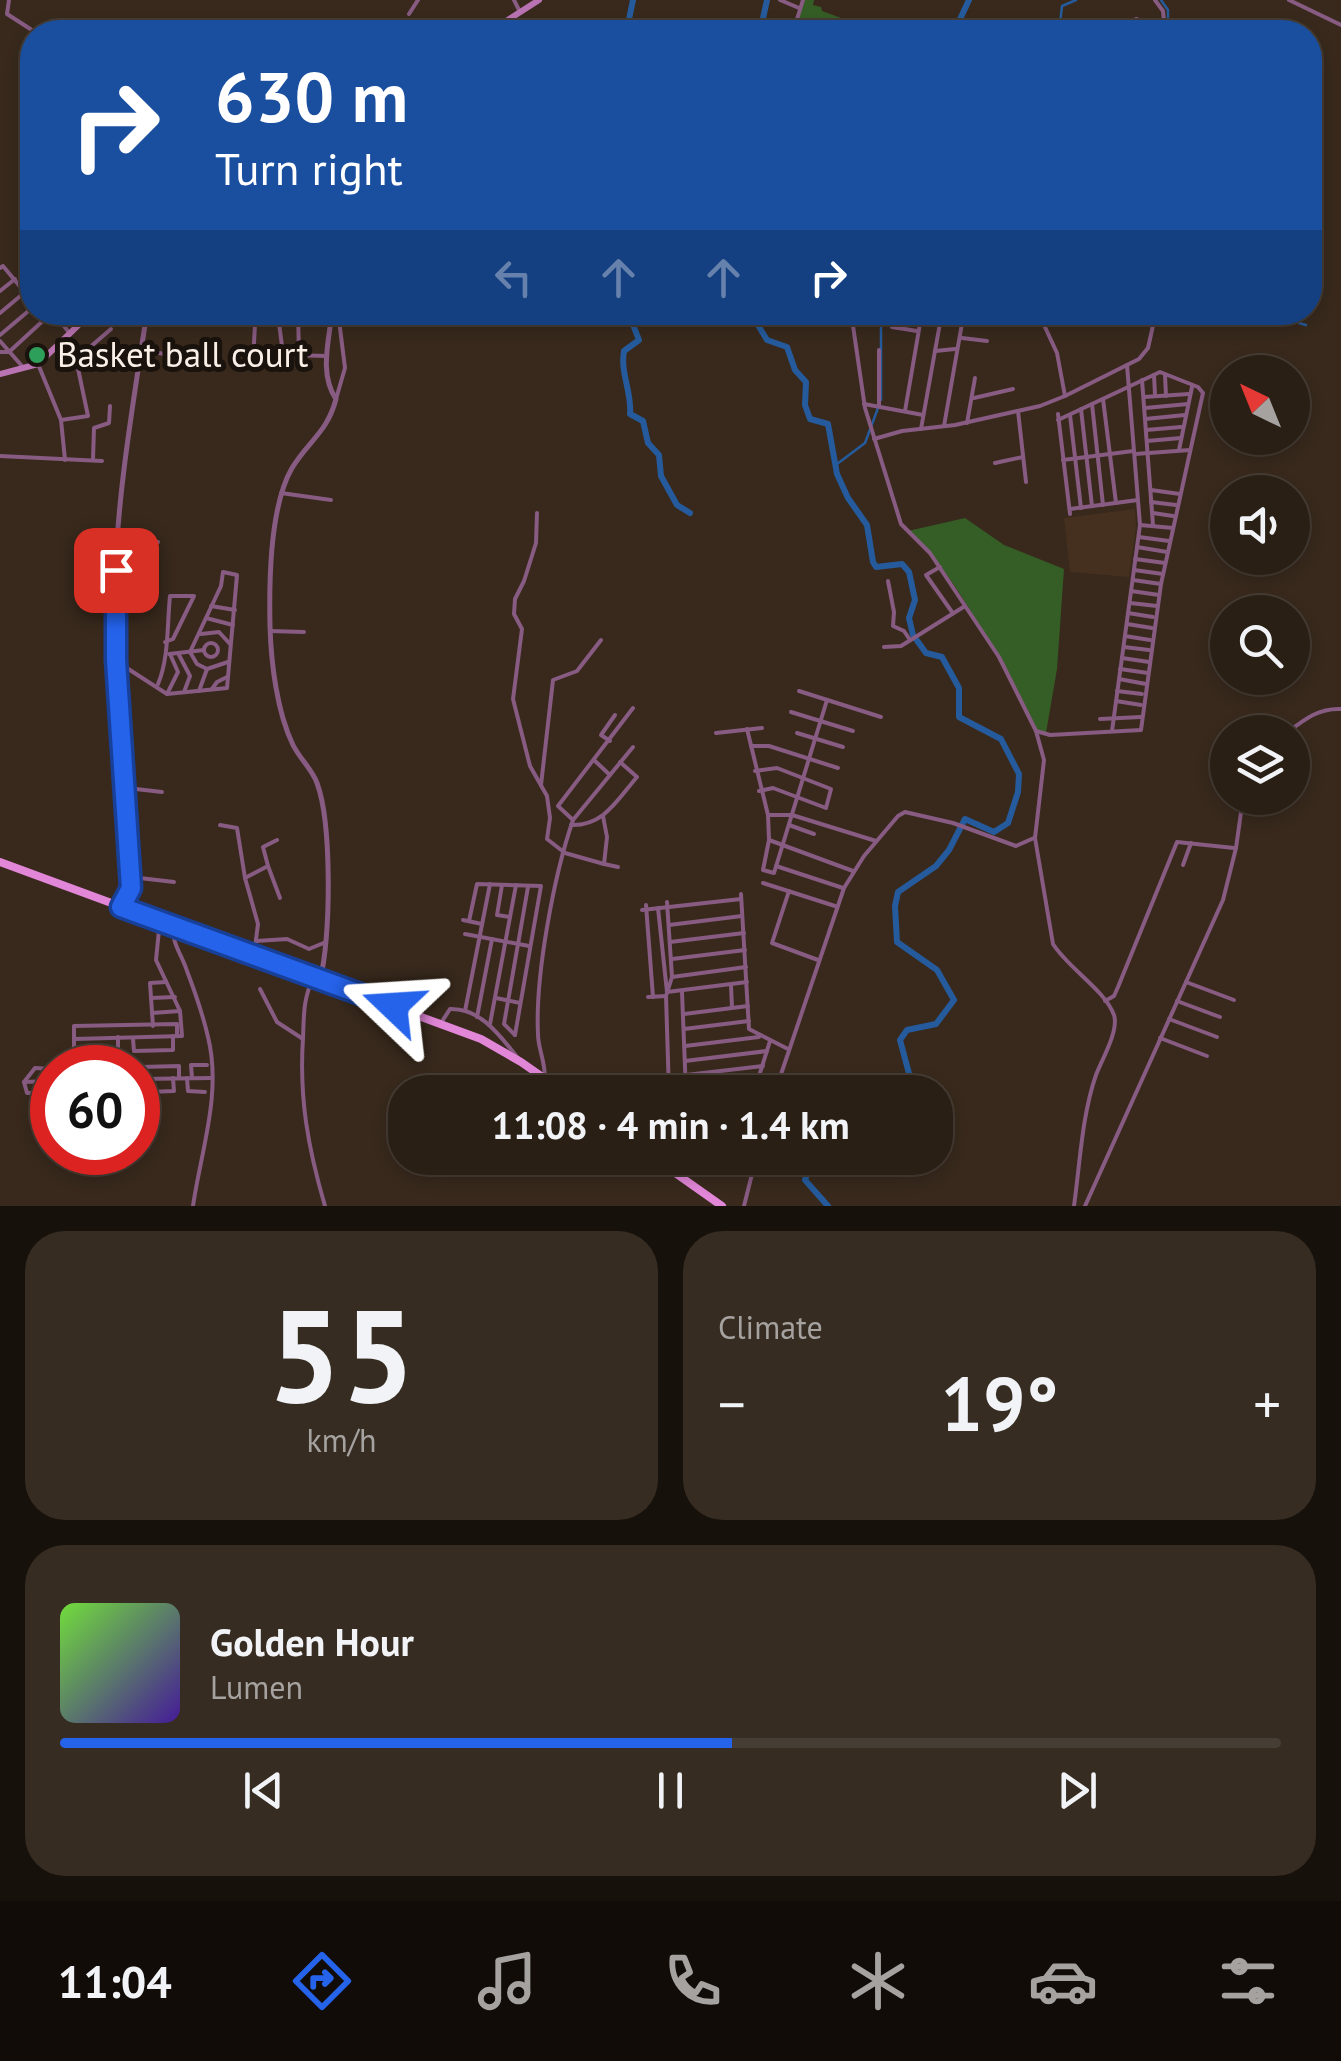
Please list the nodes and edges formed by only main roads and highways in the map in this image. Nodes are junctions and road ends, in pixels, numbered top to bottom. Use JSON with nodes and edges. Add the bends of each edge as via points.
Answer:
{"nodes":[{"id":1,"x":540,"y":0,"type":"edge"},
{"id":2,"x":508,"y":20,"type":"edge"},
{"id":3,"x":79,"y":325,"type":"edge"},
{"id":4,"x":0,"y":374,"type":"edge"},
{"id":5,"x":0,"y":862,"type":"edge"},
{"id":6,"x":539,"y":1075,"type":"edge"},
{"id":7,"x":679,"y":1175,"type":"edge"},
{"id":8,"x":719,"y":1205,"type":"edge"}],
"edges":[{"from":1,"to":2,"type":"main road"},
{"from":3,"to":4,"type":"main road","via":[[38,364]]},
{"from":5,"to":6,"type":"main road","via":[[481,1039]]},
{"from":7,"to":8,"type":"main road"}]}
